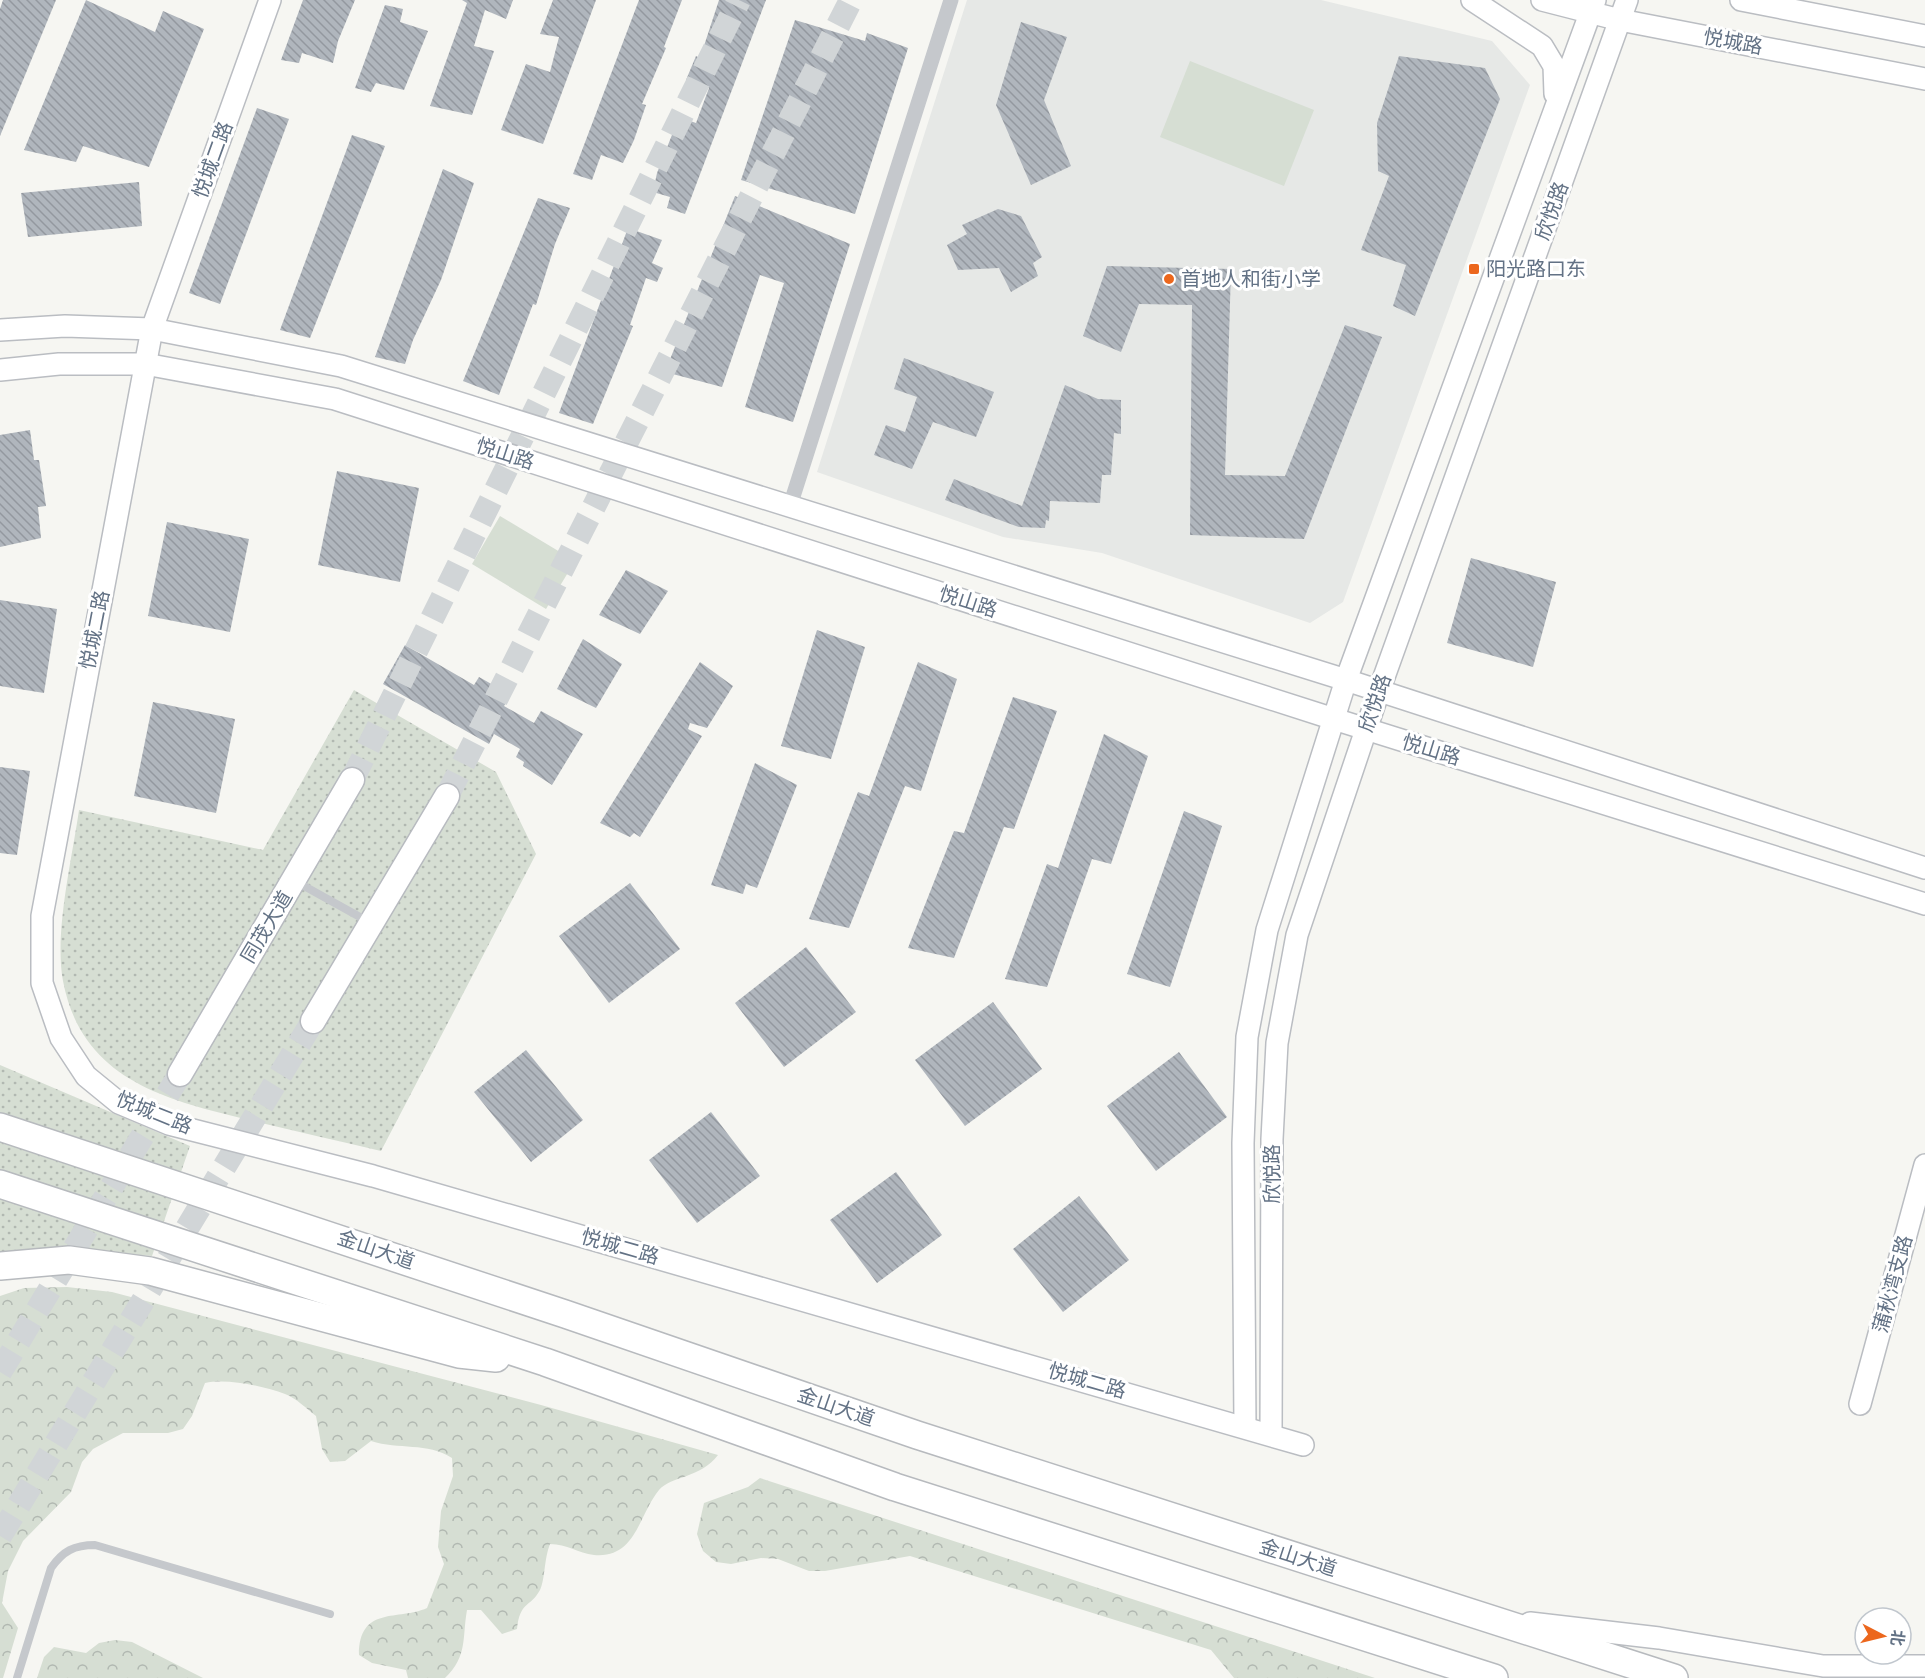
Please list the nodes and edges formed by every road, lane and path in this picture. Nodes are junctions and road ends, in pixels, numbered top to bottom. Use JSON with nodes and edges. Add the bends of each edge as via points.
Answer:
{"nodes":[{"id":1,"x":270,"y":0,"type":"edge"},
{"id":2,"x":951,"y":0,"type":"edge"},
{"id":3,"x":1472,"y":0,"type":"edge"},
{"id":4,"x":1542,"y":0,"type":"edge"},
{"id":5,"x":1740,"y":0,"type":"edge"},
{"id":6,"x":1763,"y":3,"type":"edge"},
{"id":7,"x":1593,"y":6,"type":"edge"},
{"id":8,"x":1624,"y":10,"type":"edge"},
{"id":9,"x":1925,"y":36,"type":"edge"},
{"id":10,"x":1925,"y":79,"type":"edge"},
{"id":11,"x":1555,"y":103,"type":"junction"},
{"id":12,"x":152,"y":329,"type":"junction"},
{"id":13,"x":0,"y":330,"type":"edge"},
{"id":14,"x":146,"y":364,"type":"junction"},
{"id":15,"x":0,"y":370,"type":"edge"},
{"id":16,"x":790,"y":506,"type":"junction"},
{"id":17,"x":1346,"y":680,"type":"junction"},
{"id":18,"x":1379,"y":691,"type":"junction"},
{"id":19,"x":1334,"y":719,"type":"junction"},
{"id":20,"x":1366,"y":729,"type":"junction"},
{"id":21,"x":352,"y":780,"type":"tunnel mouth"},
{"id":22,"x":447,"y":796,"type":"tunnel mouth"},
{"id":23,"x":1925,"y":868,"type":"edge"},
{"id":24,"x":294,"y":881,"type":"junction"},
{"id":25,"x":1925,"y":904,"type":"edge"},
{"id":26,"x":372,"y":924,"type":"junction"},
{"id":27,"x":314,"y":1021,"type":"tunnel mouth"},
{"id":28,"x":180,"y":1074,"type":"tunnel mouth"},
{"id":29,"x":0,"y":1127,"type":"edge"},
{"id":30,"x":1925,"y":1165,"type":"edge"},
{"id":31,"x":0,"y":1184,"type":"edge"},
{"id":32,"x":0,"y":1266,"type":"edge"},
{"id":33,"x":544,"y":1362,"type":"junction"},
{"id":34,"x":1860,"y":1404,"type":"dead end"},
{"id":35,"x":1245,"y":1426,"type":"junction"},
{"id":36,"x":1271,"y":1434,"type":"junction"},
{"id":37,"x":1302,"y":1444,"type":"dead end"},
{"id":38,"x":330,"y":1614,"type":"dead end"},
{"id":39,"x":1486,"y":1618,"type":"junction"},
{"id":40,"x":1823,"y":1666,"type":"junction"},
{"id":41,"x":1925,"y":1666,"type":"edge"},
{"id":42,"x":17,"y":1678,"type":"edge"},
{"id":43,"x":1494,"y":1678,"type":"edge"},
{"id":44,"x":1674,"y":1678,"type":"edge"},
{"id":45,"x":1860,"y":1678,"type":"edge"}],
"edges":[{"from":1,"to":12,"type":"main road","name":"悦城二路"},
{"from":2,"to":16,"type":"street"},
{"from":3,"to":11,"type":"main road","via":[[1542,46],[1554,66]]},
{"from":4,"to":7,"type":"main road","name":"悦城路"},
{"from":5,"to":6,"type":"main road"},
{"from":6,"to":9,"type":"main road"},
{"from":7,"to":8,"type":"main road","name":"悦城路"},
{"from":7,"to":11,"type":"main road","name":"欣悦路"},
{"from":8,"to":10,"type":"main road","name":"悦城路"},
{"from":8,"to":18,"type":"main road","name":"欣悦路"},
{"from":11,"to":17,"type":"main road","name":"欣悦路"},
{"from":12,"to":13,"type":"main road","name":"悦山路","via":[[65,326]]},
{"from":12,"to":14,"type":"main road","name":"悦城二路"},
{"from":12,"to":16,"type":"main road","name":"悦山路","via":[[341,366]]},
{"from":14,"to":15,"type":"main road","name":"悦山路","via":[[59,364]]},
{"from":14,"to":19,"type":"main road","name":"悦山路","via":[[335,399]]},
{"from":14,"to":35,"type":"main road","name":"悦城二路","via":[[42,915],[42,983],[61,1038],[86,1076],[119,1103],[169,1124],[373,1176]]},
{"from":16,"to":17,"type":"main road","name":"悦山路"},
{"from":17,"to":18,"type":"main road","name":"悦山路"},
{"from":17,"to":19,"type":"main road","name":"欣悦路"},
{"from":18,"to":20,"type":"main road","name":"欣悦路"},
{"from":18,"to":23,"type":"main road","name":"悦山路"},
{"from":19,"to":20,"type":"main road","name":"悦山路"},
{"from":19,"to":35,"type":"main road","name":"欣悦路","via":[[1267,930],[1247,1037],[1243,1143]]},
{"from":20,"to":25,"type":"main road","name":"悦山路"},
{"from":20,"to":36,"type":"main road","name":"欣悦路","via":[[1297,935],[1277,1043],[1272,1139]]},
{"from":21,"to":24,"type":"main road","name":"同茂大道"},
{"from":22,"to":26,"type":"main road"},
{"from":24,"to":26,"type":"lane"},
{"from":24,"to":28,"type":"main road","name":"同茂大道"},
{"from":26,"to":27,"type":"main road"},
{"from":29,"to":39,"type":"highway","name":"金山大道","via":[[917,1435]]},
{"from":30,"to":34,"type":"main road","name":"蒲秋湾支路"},
{"from":31,"to":33,"type":"highway"},
{"from":32,"to":33,"type":"highway","via":[[69,1260],[150,1271],[459,1354]]},
{"from":33,"to":43,"type":"highway","via":[[895,1487]]},
{"from":35,"to":36,"type":"main road","name":"悦城二路"},
{"from":36,"to":37,"type":"main road","name":"悦城二路"},
{"from":38,"to":42,"type":"lane","via":[[95,1545],[82,1545],[70,1548],[51,1568]]},
{"from":39,"to":40,"type":"main road","via":[[1659,1638]]},
{"from":39,"to":44,"type":"highway","name":"金山大道"},
{"from":40,"to":41,"type":"main road"},
{"from":40,"to":45,"type":"main road"}]}
